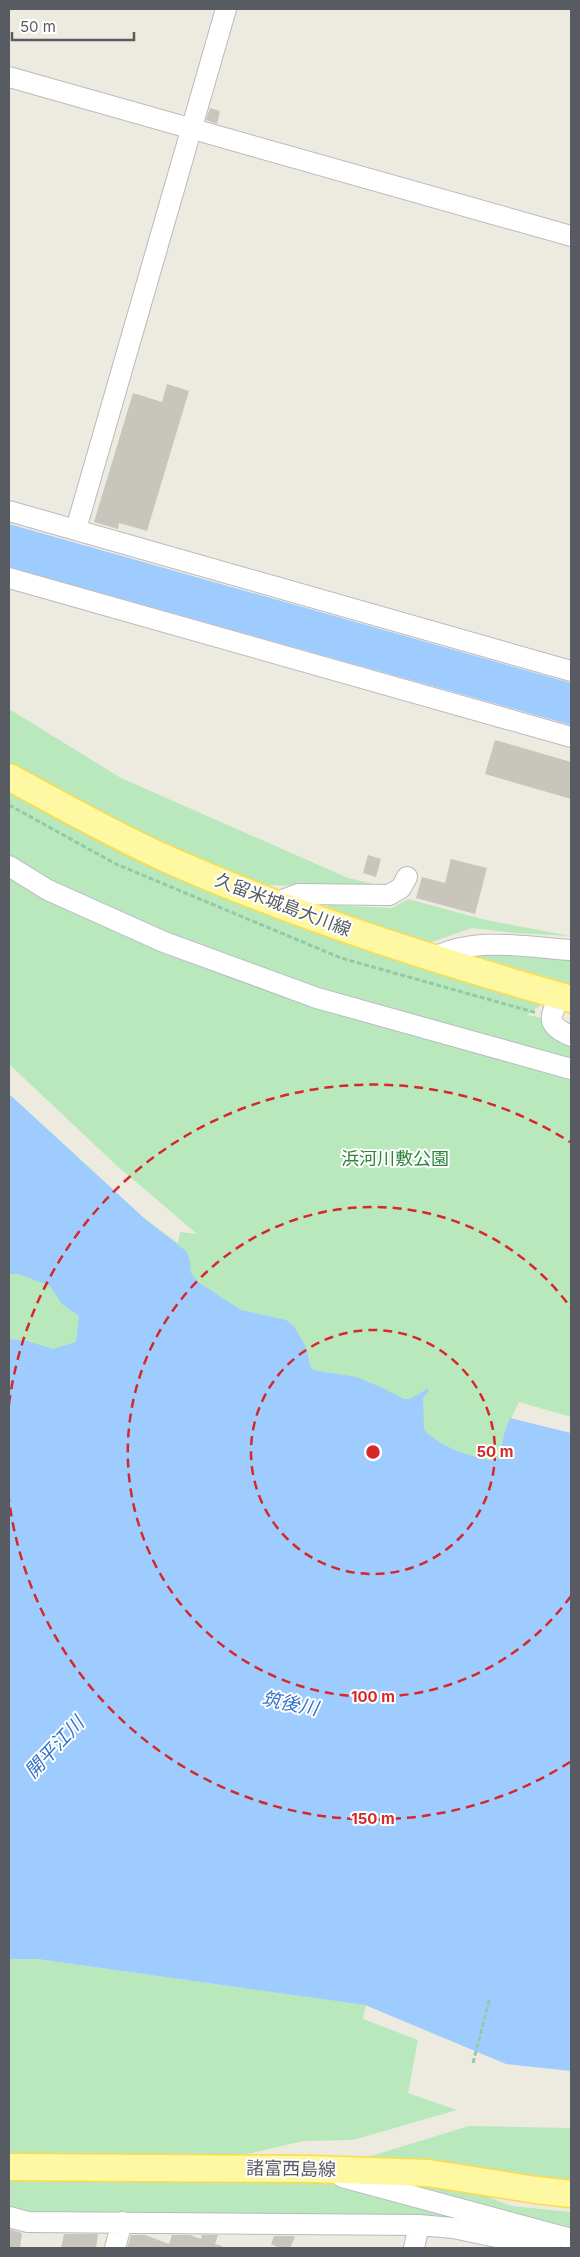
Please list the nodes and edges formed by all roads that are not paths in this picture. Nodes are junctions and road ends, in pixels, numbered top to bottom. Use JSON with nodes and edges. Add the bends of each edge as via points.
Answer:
{"nodes":[{"id":1,"x":226,"y":9,"type":"edge"},
{"id":2,"x":9,"y":77,"type":"edge"},
{"id":3,"x":193,"y":129,"type":"junction"},
{"id":4,"x":571,"y":236,"type":"edge"},
{"id":5,"x":9,"y":512,"type":"edge"},
{"id":6,"x":76,"y":529,"type":"junction"},
{"id":7,"x":9,"y":578,"type":"edge"},
{"id":8,"x":571,"y":671,"type":"edge"},
{"id":9,"x":571,"y":737,"type":"edge"},
{"id":10,"x":9,"y":778,"type":"edge"},
{"id":11,"x":9,"y":866,"type":"edge"},
{"id":12,"x":407,"y":877,"type":"dead end"},
{"id":13,"x":275,"y":903,"type":"junction"},
{"id":14,"x":571,"y":950,"type":"edge"},
{"id":15,"x":433,"y":958,"type":"junction"},
{"id":16,"x":566,"y":998,"type":"edge"},
{"id":17,"x":571,"y":1036,"type":"edge"},
{"id":18,"x":571,"y":1069,"type":"edge"},
{"id":19,"x":9,"y":2167,"type":"edge"},
{"id":20,"x":312,"y":2169,"type":"junction"},
{"id":21,"x":571,"y":2194,"type":"edge"},
{"id":22,"x":9,"y":2217,"type":"edge"},
{"id":23,"x":122,"y":2222,"type":"junction"},
{"id":24,"x":419,"y":2225,"type":"junction"},
{"id":25,"x":557,"y":2243,"type":"edge"},
{"id":26,"x":115,"y":2248,"type":"edge"},
{"id":27,"x":414,"y":2248,"type":"edge"}],
"edges":[{"from":1,"to":3,"type":"street"},
{"from":2,"to":3,"type":"street"},
{"from":3,"to":4,"type":"street"},
{"from":3,"to":6,"type":"street"},
{"from":5,"to":6,"type":"street"},
{"from":6,"to":8,"type":"street"},
{"from":7,"to":9,"type":"street"},
{"from":10,"to":13,"type":"main road","name":"久留米城島大川線","via":[[166,859]]},
{"from":11,"to":18,"type":"street","via":[[48,890],[164,942],[316,998]]},
{"from":12,"to":13,"type":"street","via":[[401,888],[389,895],[298,894]]},
{"from":13,"to":15,"type":"main road","name":"久留米城島大川線"},
{"from":14,"to":15,"type":"street","via":[[480,944],[450,950]]},
{"from":15,"to":16,"type":"main road","name":"久留米城島大川線"},
{"from":16,"to":17,"type":"street","via":[[550,1014],[552,1022]]},
{"from":19,"to":20,"type":"main road","name":"諸富西島線"},
{"from":20,"to":21,"type":"main road","name":"諸富西島線","via":[[428,2173]]},
{"from":20,"to":25,"type":"street"},
{"from":22,"to":23,"type":"street","via":[[28,2222]]},
{"from":23,"to":24,"type":"street"},
{"from":23,"to":26,"type":"street"},
{"from":24,"to":25,"type":"street"},
{"from":24,"to":27,"type":"street"}]}
